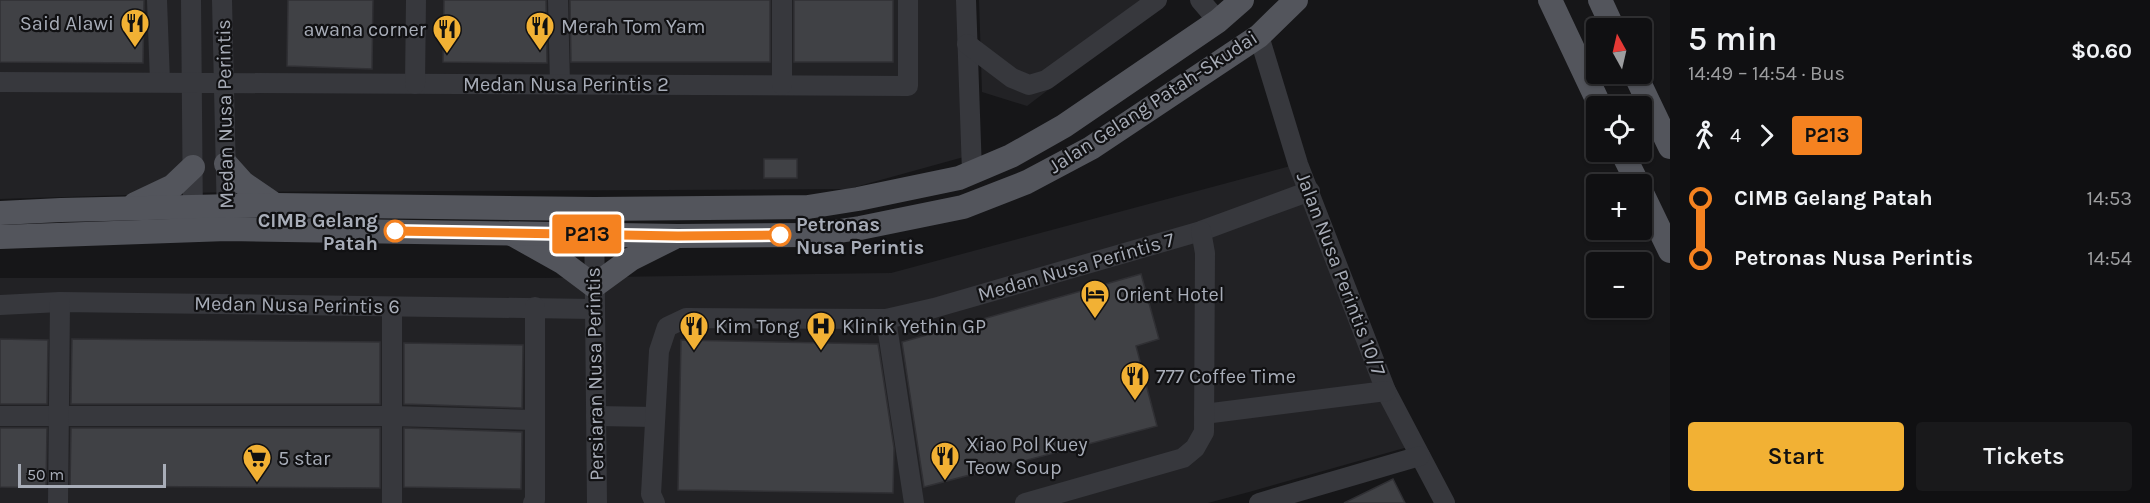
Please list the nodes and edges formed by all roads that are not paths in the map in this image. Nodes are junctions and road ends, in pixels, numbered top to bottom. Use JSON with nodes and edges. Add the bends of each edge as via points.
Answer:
{"nodes":[{"id":1,"x":157,"y":0,"type":"edge"},
{"id":2,"x":191,"y":0,"type":"edge"},
{"id":3,"x":222,"y":0,"type":"edge"},
{"id":4,"x":416,"y":0,"type":"edge"},
{"id":5,"x":558,"y":0,"type":"edge"},
{"id":6,"x":782,"y":0,"type":"edge"},
{"id":7,"x":908,"y":0,"type":"edge"},
{"id":8,"x":966,"y":0,"type":"edge"},
{"id":9,"x":1157,"y":0,"type":"edge"},
{"id":10,"x":1200,"y":0,"type":"edge"},
{"id":11,"x":1242,"y":0,"type":"edge"},
{"id":12,"x":1296,"y":0,"type":"edge"},
{"id":13,"x":1550,"y":0,"type":"edge"},
{"id":14,"x":1600,"y":0,"type":"edge"},
{"id":15,"x":1608,"y":18,"type":"edge"},
{"id":16,"x":1218,"y":21,"type":"junction"},
{"id":17,"x":1259,"y":36,"type":"junction"},
{"id":18,"x":967,"y":44,"type":"junction"},
{"id":19,"x":0,"y":82,"type":"edge"},
{"id":20,"x":160,"y":82,"type":"junction"},
{"id":21,"x":192,"y":82,"type":"junction"},
{"id":22,"x":224,"y":83,"type":"junction"},
{"id":23,"x":415,"y":84,"type":"junction"},
{"id":24,"x":560,"y":84,"type":"junction"},
{"id":25,"x":1640,"y":84,"type":"edge"},
{"id":26,"x":782,"y":86,"type":"junction"},
{"id":27,"x":1595,"y":96,"type":"edge"},
{"id":28,"x":1670,"y":147,"type":"edge"},
{"id":29,"x":226,"y":164,"type":"junction"},
{"id":30,"x":193,"y":166,"type":"junction"},
{"id":31,"x":972,"y":172,"type":"junction"},
{"id":32,"x":1310,"y":191,"type":"junction"},
{"id":33,"x":275,"y":205,"type":"junction"},
{"id":34,"x":128,"y":208,"type":"junction"},
{"id":35,"x":594,"y":209,"type":"junction"},
{"id":36,"x":0,"y":213,"type":"edge"},
{"id":37,"x":1652,"y":214,"type":"edge"},
{"id":38,"x":227,"y":217,"type":"junction"},
{"id":39,"x":193,"y":218,"type":"junction"},
{"id":40,"x":1201,"y":231,"type":"junction"},
{"id":41,"x":510,"y":232,"type":"junction"},
{"id":42,"x":594,"y":234,"type":"junction"},
{"id":43,"x":678,"y":236,"type":"junction"},
{"id":44,"x":0,"y":237,"type":"edge"},
{"id":45,"x":1670,"y":251,"type":"edge"},
{"id":46,"x":594,"y":297,"type":"junction"},
{"id":47,"x":60,"y":302,"type":"junction"},
{"id":48,"x":0,"y":305,"type":"edge"},
{"id":49,"x":392,"y":307,"type":"junction"},
{"id":50,"x":534,"y":307,"type":"junction"},
{"id":51,"x":886,"y":319,"type":"junction"},
{"id":52,"x":1386,"y":391,"type":"junction"},
{"id":53,"x":59,"y":415,"type":"junction"},
{"id":54,"x":0,"y":416,"type":"edge"},
{"id":55,"x":392,"y":416,"type":"junction"},
{"id":56,"x":596,"y":416,"type":"junction"},
{"id":57,"x":655,"y":417,"type":"junction"},
{"id":58,"x":534,"y":420,"type":"junction"},
{"id":59,"x":1204,"y":423,"type":"junction"},
{"id":60,"x":1420,"y":456,"type":"junction"},
{"id":61,"x":653,"y":499,"type":"edge"},
{"id":62,"x":58,"y":503,"type":"edge"},
{"id":63,"x":392,"y":503,"type":"edge"},
{"id":64,"x":533,"y":503,"type":"edge"},
{"id":65,"x":597,"y":503,"type":"edge"},
{"id":66,"x":914,"y":503,"type":"edge"},
{"id":67,"x":1025,"y":503,"type":"edge"},
{"id":68,"x":1259,"y":503,"type":"edge"},
{"id":69,"x":1445,"y":503,"type":"edge"}],
"edges":[{"from":1,"to":20,"type":"street"},
{"from":2,"to":21,"type":"street"},
{"from":3,"to":22,"type":"street","name":"Medan Nusa Perintis"},
{"from":4,"to":23,"type":"street"},
{"from":5,"to":24,"type":"street"},
{"from":6,"to":26,"type":"street"},
{"from":7,"to":26,"type":"street","name":"Medan Nusa Perintis 2","via":[[908,86]]},
{"from":8,"to":18,"type":"street"},
{"from":9,"to":18,"type":"street","via":[[1046,80],[1029,85],[1012,78]]},
{"from":10,"to":16,"type":"street"},
{"from":11,"to":16,"type":"main road","name":"Jalan Gelang Patah-Skudai"},
{"from":12,"to":17,"type":"main road","name":"Jalan Gelang Patah-Skudai"},
{"from":13,"to":27,"type":"main road"},
{"from":14,"to":15,"type":"main road"},
{"from":16,"to":31,"type":"main road","name":"Jalan Gelang Patah-Skudai","via":[[1064,126],[1011,156]]},
{"from":17,"to":32,"type":"street","name":"Jalan Nusa Perintis 10/7"},
{"from":17,"to":43,"type":"main road","name":"Jalan Gelang Patah-Skudai","via":[[1091,148],[1027,182],[963,207],[812,235]]},
{"from":18,"to":31,"type":"street"},
{"from":19,"to":20,"type":"street","name":"Medan Nusa Perintis 2"},
{"from":20,"to":21,"type":"street","name":"Medan Nusa Perintis 2"},
{"from":21,"to":22,"type":"street","name":"Medan Nusa Perintis 2"},
{"from":21,"to":30,"type":"street"},
{"from":22,"to":23,"type":"street","name":"Medan Nusa Perintis 2"},
{"from":22,"to":29,"type":"street","name":"Medan Nusa Perintis"},
{"from":23,"to":24,"type":"street","name":"Medan Nusa Perintis 2"},
{"from":24,"to":26,"type":"street","name":"Medan Nusa Perintis 2"},
{"from":25,"to":28,"type":"main road"},
{"from":29,"to":33,"type":"main road","via":[[243,183]]},
{"from":29,"to":38,"type":"street","name":"Medan Nusa Perintis"},
{"from":30,"to":34,"type":"main road","via":[[172,186]]},
{"from":30,"to":39,"type":"street"},
{"from":31,"to":35,"type":"main road","name":"Jalan Gelang Patah-Skudai","via":[[959,178],[808,207]]},
{"from":32,"to":40,"type":"street","name":"Medan Nusa Perintis 7"},
{"from":32,"to":52,"type":"street","name":"Jalan Nusa Perintis 10/7"},
{"from":33,"to":35,"type":"main road","name":"Jalan Gelang Patah-Skudai"},
{"from":33,"to":38,"type":"main road","name":"Jalan Gelang Patah-Skudai"},
{"from":34,"to":36,"type":"main road","name":"Jalan Gelang Patah-Skudai"},
{"from":34,"to":39,"type":"main road","name":"Jalan Gelang Patah-Skudai"},
{"from":35,"to":42,"type":"street","name":"Persiaran Nusa Perintis"},
{"from":37,"to":45,"type":"main road"},
{"from":38,"to":39,"type":"main road","name":"Jalan Gelang Patah-Skudai"},
{"from":38,"to":41,"type":"main road","name":"Jalan Gelang Patah-Skudai"},
{"from":39,"to":44,"type":"main road","name":"Jalan Gelang Patah-Skudai"},
{"from":40,"to":51,"type":"street","name":"Medan Nusa Perintis 7"},
{"from":40,"to":59,"type":"street","via":[[1205,253]]},
{"from":41,"to":42,"type":"main road","name":"Jalan Gelang Patah-Skudai"},
{"from":41,"to":46,"type":"main road","via":[[562,262]]},
{"from":42,"to":43,"type":"main road","name":"Jalan Gelang Patah-Skudai"},
{"from":42,"to":46,"type":"street","name":"Persiaran Nusa Perintis"},
{"from":43,"to":46,"type":"main road","via":[[631,259]]},
{"from":46,"to":50,"type":"street","name":"Medan Nusa Perintis 6"},
{"from":46,"to":56,"type":"street","name":"Persiaran Nusa Perintis"},
{"from":47,"to":48,"type":"street","name":"Medan Nusa Perintis 6"},
{"from":47,"to":49,"type":"street","name":"Medan Nusa Perintis 6"},
{"from":47,"to":53,"type":"street"},
{"from":49,"to":50,"type":"street","name":"Medan Nusa Perintis 6"},
{"from":49,"to":55,"type":"street"},
{"from":50,"to":58,"type":"street"},
{"from":51,"to":57,"type":"street","name":"Medan Nusa Perintis 7","via":[[686,318],[667,327],[659,351]]},
{"from":51,"to":66,"type":"street"},
{"from":52,"to":59,"type":"street"},
{"from":52,"to":60,"type":"street","name":"Jalan Nusa Perintis 10/7"},
{"from":53,"to":54,"type":"street"},
{"from":53,"to":55,"type":"street"},
{"from":53,"to":62,"type":"street"},
{"from":55,"to":58,"type":"street"},
{"from":55,"to":63,"type":"street"},
{"from":56,"to":57,"type":"street"},
{"from":56,"to":65,"type":"street","name":"Persiaran Nusa Perintis"},
{"from":57,"to":61,"type":"street"},
{"from":58,"to":64,"type":"street"},
{"from":59,"to":67,"type":"street","via":[[1195,448],[1183,458]]},
{"from":60,"to":68,"type":"street"},
{"from":60,"to":69,"type":"street","name":"Jalan Nusa Perintis 10/7"}]}
